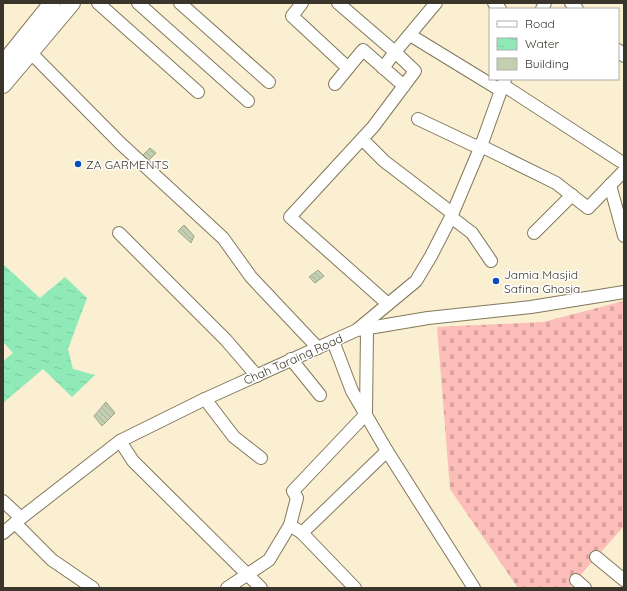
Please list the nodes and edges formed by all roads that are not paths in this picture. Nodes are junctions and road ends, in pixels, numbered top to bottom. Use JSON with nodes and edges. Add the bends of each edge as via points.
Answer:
{"nodes":[{"id":1,"x":52,"y":3,"type":"edge"},
{"id":2,"x":72,"y":3,"type":"edge"},
{"id":3,"x":98,"y":3,"type":"edge"},
{"id":4,"x":138,"y":3,"type":"edge"},
{"id":5,"x":180,"y":3,"type":"edge"},
{"id":6,"x":302,"y":3,"type":"edge"},
{"id":7,"x":338,"y":3,"type":"edge"},
{"id":8,"x":436,"y":3,"type":"edge"},
{"id":9,"x":410,"y":35,"type":"junction"},
{"id":10,"x":30,"y":52,"type":"junction"},
{"id":11,"x":395,"y":52,"type":"junction"},
{"id":12,"x":3,"y":64,"type":"edge"},
{"id":13,"x":348,"y":68,"type":"junction"},
{"id":14,"x":383,"y":68,"type":"junction"},
{"id":15,"x":489,"y":77,"type":"edge"},
{"id":16,"x":494,"y":80,"type":"edge"},
{"id":17,"x":269,"y":82,"type":"dead end"},
{"id":18,"x":335,"y":84,"type":"dead end"},
{"id":19,"x":3,"y":85,"type":"edge"},
{"id":20,"x":503,"y":85,"type":"edge"},
{"id":21,"x":404,"y":86,"type":"junction"},
{"id":22,"x":198,"y":92,"type":"dead end"},
{"id":23,"x":248,"y":101,"type":"dead end"},
{"id":24,"x":418,"y":119,"type":"dead end"},
{"id":25,"x":362,"y":139,"type":"junction"},
{"id":26,"x":481,"y":146,"type":"junction"},
{"id":27,"x":623,"y":163,"type":"edge"},
{"id":28,"x":610,"y":185,"type":"junction"},
{"id":29,"x":572,"y":195,"type":"junction"},
{"id":30,"x":452,"y":215,"type":"junction"},
{"id":31,"x":119,"y":233,"type":"dead end"},
{"id":32,"x":534,"y":233,"type":"dead end"},
{"id":33,"x":624,"y":236,"type":"edge"},
{"id":34,"x":491,"y":261,"type":"dead end"},
{"id":35,"x":624,"y":292,"type":"edge"},
{"id":36,"x":388,"y":304,"type":"junction"},
{"id":37,"x":362,"y":330,"type":"junction"},
{"id":38,"x":333,"y":341,"type":"junction"},
{"id":39,"x":318,"y":348,"type":"junction"},
{"id":40,"x":291,"y":359,"type":"junction"},
{"id":41,"x":257,"y":376,"type":"junction"},
{"id":42,"x":320,"y":395,"type":"dead end"},
{"id":43,"x":205,"y":399,"type":"junction"},
{"id":44,"x":366,"y":414,"type":"junction"},
{"id":45,"x":120,"y":442,"type":"junction"},
{"id":46,"x":387,"y":451,"type":"junction"},
{"id":47,"x":261,"y":458,"type":"dead end"},
{"id":48,"x":3,"y":501,"type":"edge"},
{"id":49,"x":18,"y":520,"type":"junction"},
{"id":50,"x":290,"y":525,"type":"junction"},
{"id":51,"x":302,"y":533,"type":"junction"},
{"id":52,"x":3,"y":534,"type":"edge"},
{"id":53,"x":596,"y":557,"type":"dead end"},
{"id":54,"x":247,"y":576,"type":"junction"},
{"id":55,"x":576,"y":580,"type":"dead end"},
{"id":56,"x":624,"y":580,"type":"edge"},
{"id":57,"x":86,"y":586,"type":"edge"},
{"id":58,"x":227,"y":588,"type":"edge"},
{"id":59,"x":261,"y":588,"type":"edge"},
{"id":60,"x":355,"y":588,"type":"edge"},
{"id":61,"x":474,"y":588,"type":"edge"},
{"id":62,"x":585,"y":588,"type":"edge"}],
"edges":[{"from":1,"to":12,"type":"street"},
{"from":2,"to":10,"type":"street"},
{"from":3,"to":22,"type":"street"},
{"from":4,"to":23,"type":"street"},
{"from":5,"to":17,"type":"street"},
{"from":6,"to":13,"type":"street","via":[[292,16]]},
{"from":7,"to":11,"type":"street"},
{"from":8,"to":9,"type":"street"},
{"from":9,"to":11,"type":"street"},
{"from":9,"to":15,"type":"street"},
{"from":10,"to":19,"type":"street"},
{"from":10,"to":39,"type":"street","via":[[120,143],[223,238],[251,277]]},
{"from":11,"to":14,"type":"street"},
{"from":11,"to":21,"type":"street","via":[[415,71]]},
{"from":13,"to":14,"type":"street","via":[[363,50]]},
{"from":13,"to":18,"type":"street"},
{"from":14,"to":21,"type":"street"},
{"from":16,"to":20,"type":"street"},
{"from":20,"to":26,"type":"street"},
{"from":20,"to":27,"type":"street"},
{"from":21,"to":25,"type":"street"},
{"from":24,"to":26,"type":"street","via":[[473,145]]},
{"from":25,"to":30,"type":"street","via":[[384,161]]},
{"from":25,"to":36,"type":"street","via":[[290,217]]},
{"from":26,"to":29,"type":"street","via":[[556,183]]},
{"from":26,"to":30,"type":"street"},
{"from":27,"to":28,"type":"street"},
{"from":28,"to":29,"type":"street","via":[[588,208]]},
{"from":28,"to":33,"type":"street"},
{"from":29,"to":32,"type":"street"},
{"from":30,"to":34,"type":"street","via":[[472,233]]},
{"from":30,"to":36,"type":"street","via":[[416,280]]},
{"from":31,"to":41,"type":"street","via":[[226,340]]},
{"from":35,"to":37,"type":"street","name":"Chah Taraing Road","via":[[531,307],[428,318]]},
{"from":36,"to":37,"type":"street"},
{"from":37,"to":38,"type":"street","name":"Chah Taraing Road"},
{"from":37,"to":44,"type":"street"},
{"from":38,"to":39,"type":"street","name":"Chah Taraing Road"},
{"from":38,"to":44,"type":"street","via":[[352,391]]},
{"from":39,"to":40,"type":"street","name":"Chah Taraing Road"},
{"from":40,"to":41,"type":"street","name":"Chah Taraing Road"},
{"from":40,"to":42,"type":"street"},
{"from":41,"to":43,"type":"street","name":"Chah Taraing Road"},
{"from":43,"to":45,"type":"street","name":"Chah Taraing Road"},
{"from":43,"to":47,"type":"street","via":[[234,437]]},
{"from":44,"to":46,"type":"street"},
{"from":44,"to":50,"type":"street","via":[[293,491],[297,498]]},
{"from":45,"to":49,"type":"street","name":"Chah Taraing Road"},
{"from":45,"to":54,"type":"street","via":[[133,461]]},
{"from":46,"to":51,"type":"street"},
{"from":46,"to":61,"type":"street"},
{"from":48,"to":49,"type":"street"},
{"from":49,"to":52,"type":"street","name":"Chah Taraing Road"},
{"from":49,"to":57,"type":"street","via":[[52,560]]},
{"from":50,"to":51,"type":"street"},
{"from":50,"to":54,"type":"street","via":[[269,560]]},
{"from":51,"to":60,"type":"street"},
{"from":53,"to":56,"type":"street"},
{"from":54,"to":58,"type":"street"},
{"from":54,"to":59,"type":"street"},
{"from":55,"to":62,"type":"street"}]}
